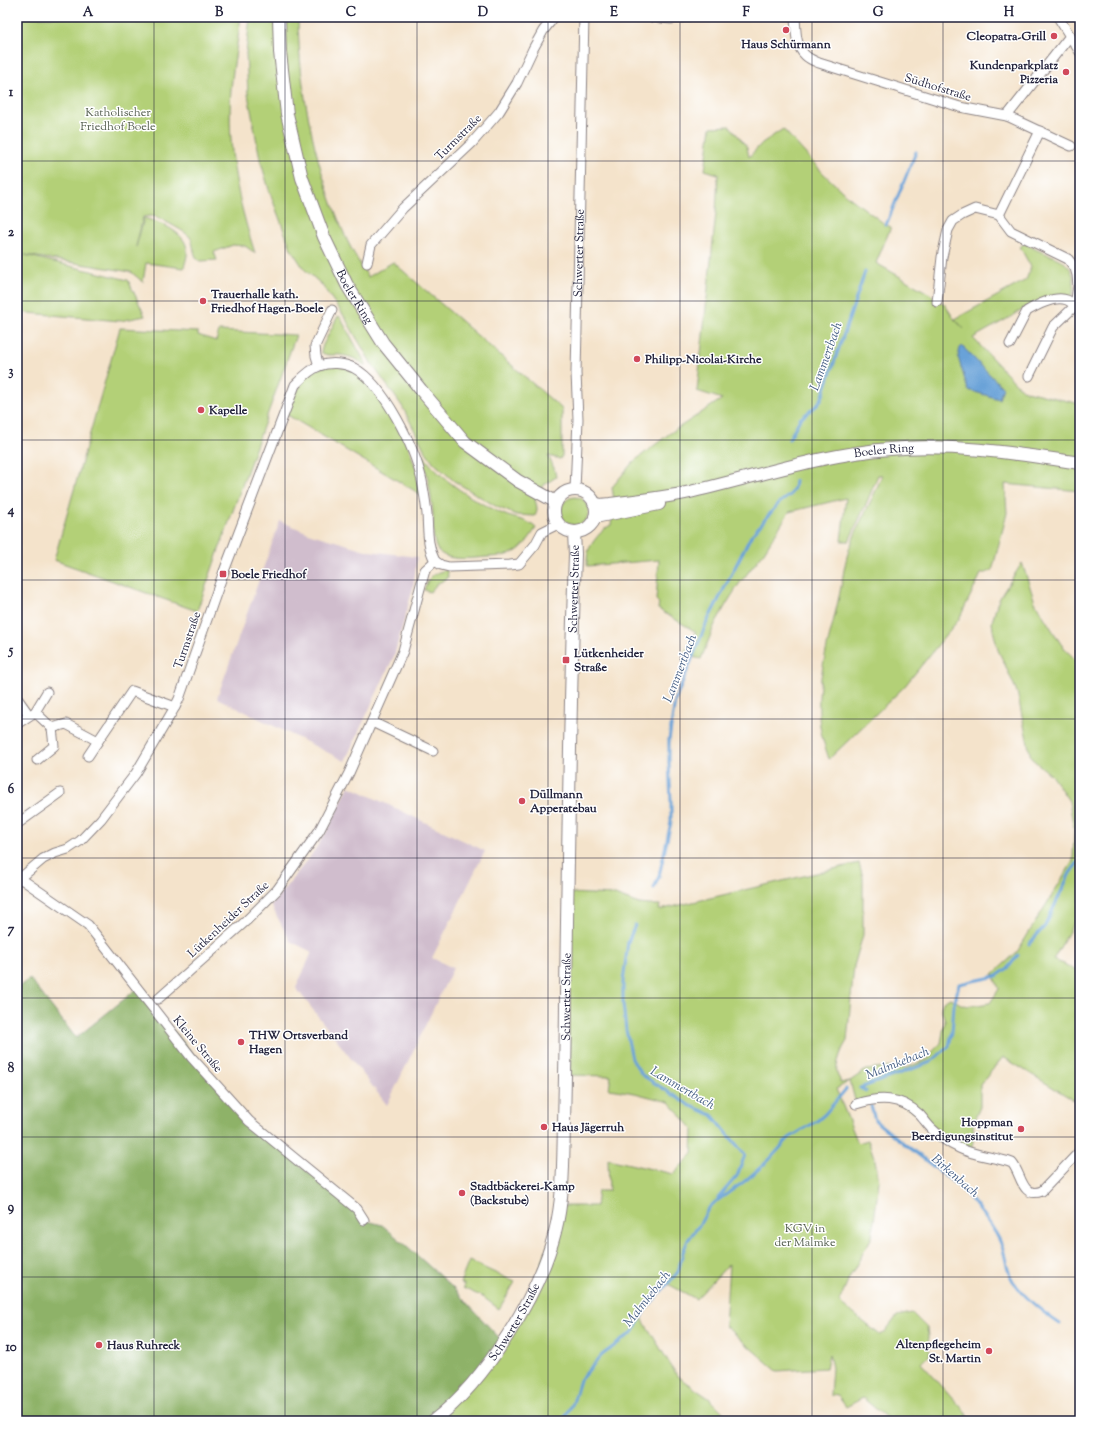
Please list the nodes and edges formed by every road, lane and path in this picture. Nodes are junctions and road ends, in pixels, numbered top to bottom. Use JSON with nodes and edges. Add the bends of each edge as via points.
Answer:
{"nodes":[{"id":1,"x":279,"y":17,"type":"edge"},
{"id":2,"x":554,"y":17,"type":"edge"},
{"id":3,"x":584,"y":17,"type":"edge"},
{"id":4,"x":652,"y":17,"type":"edge"},
{"id":5,"x":687,"y":17,"type":"edge"},
{"id":6,"x":795,"y":17,"type":"edge"},
{"id":7,"x":1058,"y":17,"type":"edge"},
{"id":8,"x":1070,"y":36,"type":"junction"},
{"id":9,"x":1080,"y":52,"type":"edge"},
{"id":10,"x":1007,"y":116,"type":"junction"},
{"id":11,"x":1040,"y":131,"type":"junction"},
{"id":12,"x":1071,"y":146,"type":"dead end"},
{"id":13,"x":999,"y":215,"type":"junction"},
{"id":14,"x":367,"y":262,"type":"dead end"},
{"id":15,"x":937,"y":302,"type":"dead end"},
{"id":16,"x":1077,"y":308,"type":"edge"},
{"id":17,"x":332,"y":310,"type":"dead end"},
{"id":18,"x":1010,"y":344,"type":"dead end"},
{"id":19,"x":319,"y":366,"type":"junction"},
{"id":20,"x":1029,"y":376,"type":"dead end"},
{"id":21,"x":1080,"y":463,"type":"edge"},
{"id":22,"x":575,"y":490,"type":"junction"},
{"id":23,"x":692,"y":492,"type":"junction"},
{"id":24,"x":556,"y":502,"type":"junction"},
{"id":25,"x":594,"y":503,"type":"junction"},
{"id":26,"x":595,"y":517,"type":"junction"},
{"id":27,"x":558,"y":524,"type":"junction"},
{"id":28,"x":574,"y":532,"type":"junction"},
{"id":29,"x":435,"y":561,"type":"junction"},
{"id":30,"x":47,"y":692,"type":"dead end"},
{"id":31,"x":17,"y":698,"type":"edge"},
{"id":32,"x":175,"y":707,"type":"junction"},
{"id":33,"x":32,"y":714,"type":"junction"},
{"id":34,"x":372,"y":722,"type":"junction"},
{"id":35,"x":17,"y":724,"type":"edge"},
{"id":36,"x":52,"y":728,"type":"junction"},
{"id":37,"x":98,"y":741,"type":"junction"},
{"id":38,"x":433,"y":751,"type":"dead end"},
{"id":39,"x":88,"y":756,"type":"dead end"},
{"id":40,"x":37,"y":760,"type":"dead end"},
{"id":41,"x":60,"y":793,"type":"dead end"},
{"id":42,"x":17,"y":824,"type":"edge"},
{"id":43,"x":18,"y":878,"type":"edge"},
{"id":44,"x":158,"y":999,"type":"dead end"},
{"id":45,"x":856,"y":1104,"type":"dead end"},
{"id":46,"x":1080,"y":1151,"type":"edge"},
{"id":47,"x":364,"y":1220,"type":"dead end"},
{"id":48,"x":433,"y":1421,"type":"edge"}],
"edges":[{"from":1,"to":24,"type":"main road","name":"Boeler Ring","via":[[287,114],[302,178],[324,237],[347,286],[383,343],[465,442],[518,481]]},
{"from":2,"to":14,"type":"street","name":"Turmstraße","via":[[543,31],[499,112],[472,143],[394,218],[370,245]]},
{"from":3,"to":22,"type":"street","name":"Schwerter Straße"},
{"from":4,"to":5,"type":"street"},
{"from":6,"to":10,"type":"street","name":"Südhofstraße","via":[[801,50],[819,63],[960,107]]},
{"from":7,"to":8,"type":"street"},
{"from":8,"to":9,"type":"street"},
{"from":8,"to":10,"type":"street"},
{"from":10,"to":11,"type":"street","name":"Südhofstraße"},
{"from":11,"to":12,"type":"street","name":"Südhofstraße"},
{"from":11,"to":13,"type":"street"},
{"from":13,"to":15,"type":"street","via":[[975,209],[953,221],[948,230],[942,257]]},
{"from":13,"to":16,"type":"street","via":[[1011,231],[1061,255],[1073,264],[1077,275]]},
{"from":16,"to":18,"type":"street","via":[[1067,300],[1058,298],[1032,308],[1027,311]]},
{"from":16,"to":20,"type":"street","via":[[1053,327]]},
{"from":17,"to":19,"type":"street","via":[[315,346]]},
{"from":19,"to":29,"type":"street","name":"Turmstraße","via":[[334,363],[353,367],[364,374],[402,426],[422,479],[428,544]]},
{"from":19,"to":32,"type":"street","name":"Turmstraße","via":[[308,372],[295,385]]},
{"from":21,"to":23,"type":"main road","name":"Boeler Ring","via":[[952,448],[888,449],[848,454]]},
{"from":22,"to":24,"type":"main road","via":[[566,492]]},
{"from":22,"to":25,"type":"main road","via":[[585,493]]},
{"from":23,"to":25,"type":"main road","name":"Boeler Ring","via":[[610,504]]},
{"from":23,"to":26,"type":"main road","name":"Boeler Ring","via":[[667,502]]},
{"from":24,"to":27,"type":"main road","via":[[554,513]]},
{"from":25,"to":26,"type":"main road"},
{"from":26,"to":28,"type":"main road","via":[[584,530]]},
{"from":27,"to":28,"type":"main road","via":[[563,529]]},
{"from":27,"to":29,"type":"street","via":[[542,532],[519,564],[449,567]]},
{"from":28,"to":48,"type":"main road","name":"Schwerter Straße","via":[[566,1055],[561,1206],[547,1258],[531,1295],[504,1343],[465,1392]]},
{"from":29,"to":34,"type":"street","name":"Lütkenheider Straße","via":[[425,570],[403,651]]},
{"from":30,"to":33,"type":"street"},
{"from":31,"to":33,"type":"street"},
{"from":32,"to":37,"type":"street","via":[[132,691]]},
{"from":32,"to":43,"type":"street","name":"Turmstraße","via":[[136,773],[80,841],[43,859]]},
{"from":33,"to":35,"type":"street"},
{"from":33,"to":36,"type":"street"},
{"from":34,"to":38,"type":"street"},
{"from":34,"to":44,"type":"street","name":"Lütkenheider Straße","via":[[319,831],[285,880],[246,921]]},
{"from":36,"to":37,"type":"street","via":[[66,724]]},
{"from":36,"to":40,"type":"street","via":[[54,746]]},
{"from":37,"to":39,"type":"street"},
{"from":41,"to":42,"type":"street"},
{"from":43,"to":47,"type":"street","name":"Kleine Straße","via":[[88,925],[192,1058],[249,1121],[356,1208]]},
{"from":45,"to":46,"type":"street","via":[[881,1098],[905,1104],[919,1114],[930,1128],[959,1148],[1012,1163],[1016,1167],[1020,1181],[1030,1192],[1042,1191]]}]}
